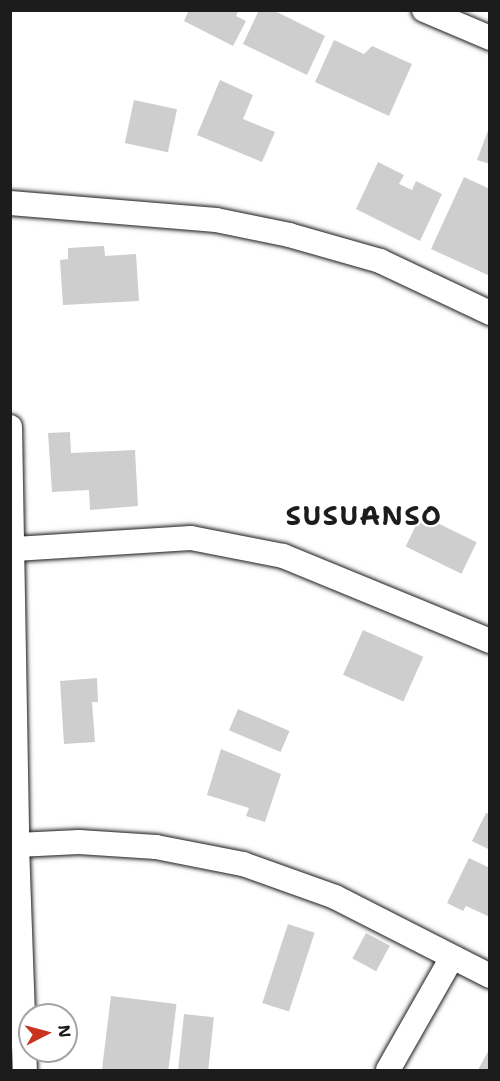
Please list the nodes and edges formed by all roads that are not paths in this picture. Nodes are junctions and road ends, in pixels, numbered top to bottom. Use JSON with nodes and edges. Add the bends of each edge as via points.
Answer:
{"nodes":[{"id":1,"x":424,"y":10,"type":"edge"},
{"id":2,"x":489,"y":38,"type":"edge"},
{"id":3,"x":10,"y":203,"type":"edge"},
{"id":4,"x":489,"y":313,"type":"edge"},
{"id":5,"x":10,"y":427,"type":"edge"},
{"id":6,"x":15,"y":549,"type":"junction"},
{"id":7,"x":489,"y":640,"type":"edge"},
{"id":8,"x":16,"y":845,"type":"junction"},
{"id":9,"x":451,"y":959,"type":"junction"},
{"id":10,"x":489,"y":976,"type":"edge"},
{"id":11,"x":25,"y":1071,"type":"edge"},
{"id":12,"x":388,"y":1071,"type":"edge"}],
"edges":[{"from":1,"to":2,"type":"street"},
{"from":3,"to":4,"type":"street","via":[[216,220],[289,235],[380,261]]},
{"from":5,"to":6,"type":"street"},
{"from":6,"to":7,"type":"street","via":[[191,538],[283,556]]},
{"from":6,"to":8,"type":"street"},
{"from":8,"to":9,"type":"street","via":[[79,842],[156,847],[243,864],[335,897]]},
{"from":8,"to":11,"type":"street"},
{"from":9,"to":10,"type":"street"},
{"from":9,"to":12,"type":"street"}]}
